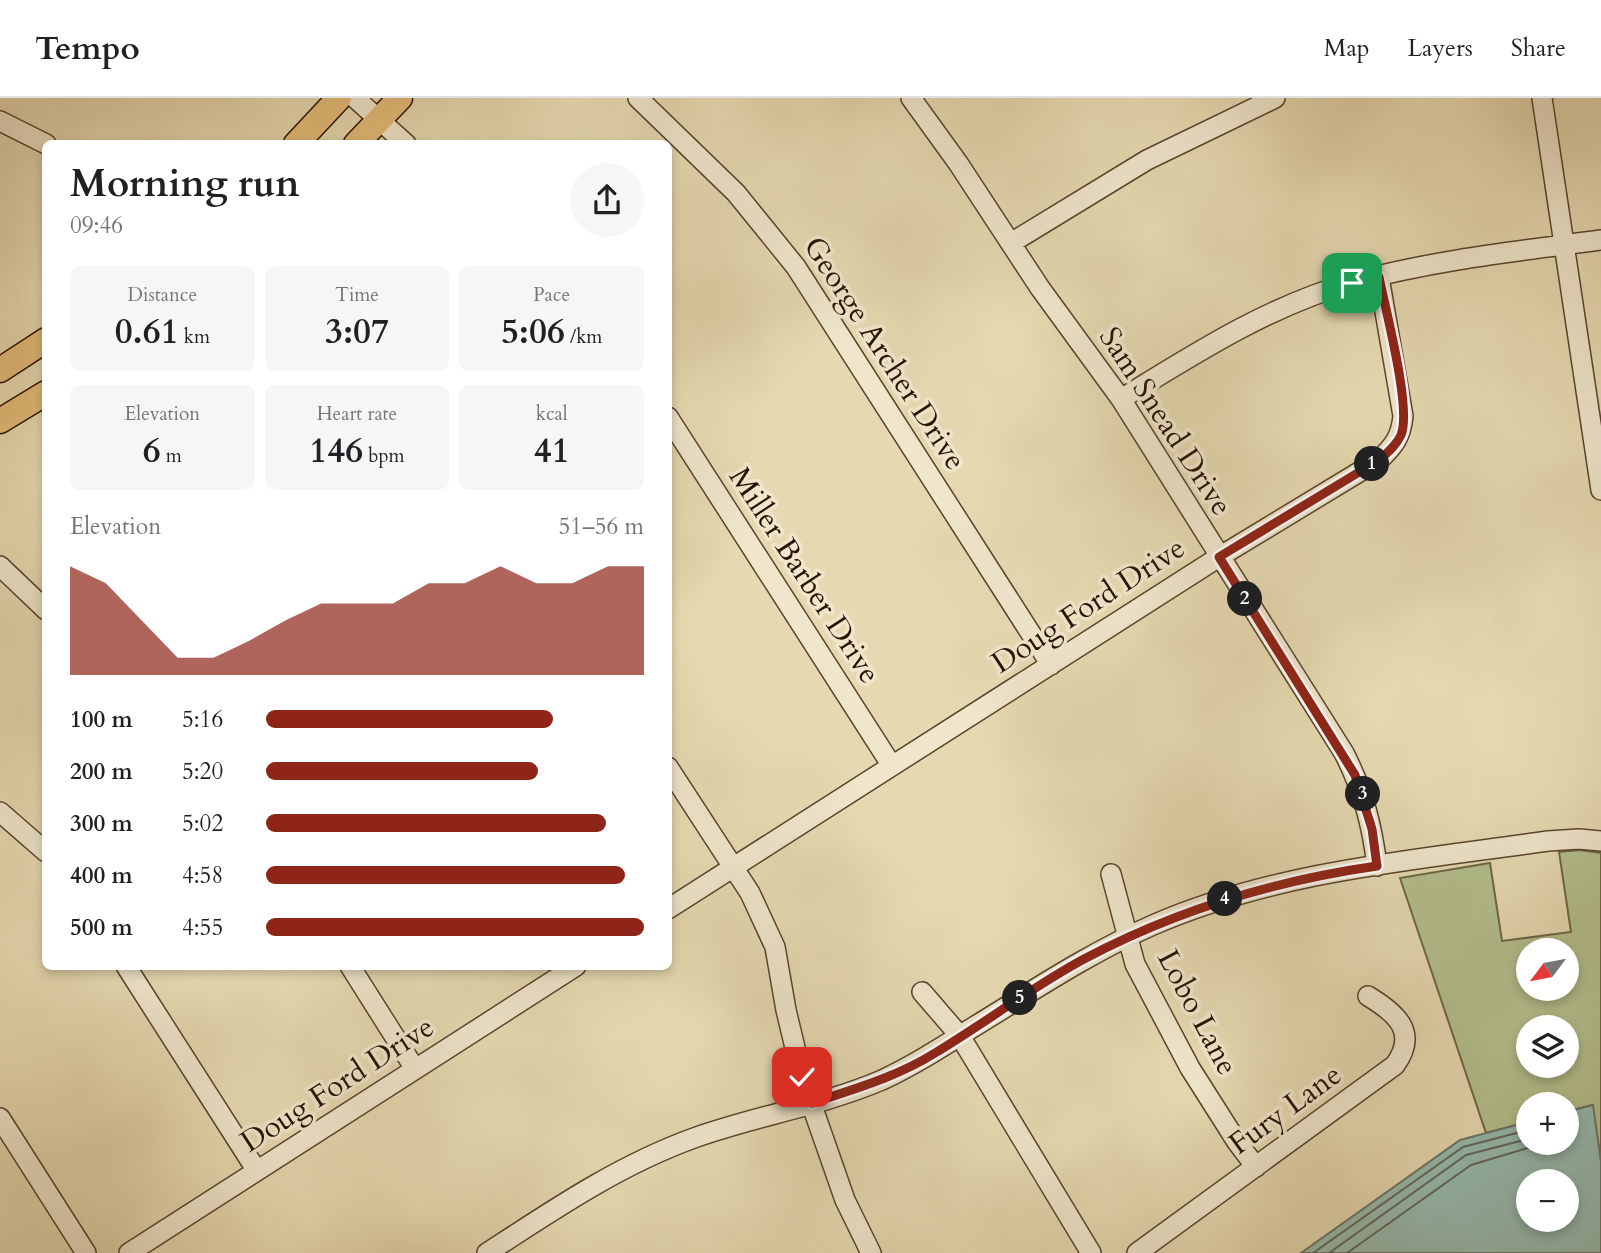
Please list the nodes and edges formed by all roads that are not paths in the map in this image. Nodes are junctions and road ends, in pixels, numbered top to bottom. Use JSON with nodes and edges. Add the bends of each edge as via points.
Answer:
{"nodes":[{"id":1,"x":339,"y":98,"type":"edge"},
{"id":2,"x":355,"y":98,"type":"edge"},
{"id":3,"x":400,"y":98,"type":"edge"},
{"id":4,"x":638,"y":98,"type":"edge"},
{"id":5,"x":911,"y":98,"type":"edge"},
{"id":6,"x":1275,"y":98,"type":"edge"},
{"id":7,"x":1542,"y":98,"type":"edge"},
{"id":8,"x":381,"y":119,"type":"junction"},
{"id":9,"x":0,"y":121,"type":"edge"},
{"id":10,"x":300,"y":140,"type":"edge"},
{"id":11,"x":360,"y":140,"type":"edge"},
{"id":12,"x":402,"y":140,"type":"edge"},
{"id":13,"x":42,"y":142,"type":"edge"},
{"id":14,"x":1601,"y":240,"type":"edge"},
{"id":15,"x":1011,"y":243,"type":"junction"},
{"id":16,"x":1563,"y":245,"type":"junction"},
{"id":17,"x":1379,"y":277,"type":"junction"},
{"id":18,"x":42,"y":343,"type":"edge"},
{"id":19,"x":0,"y":370,"type":"edge"},
{"id":20,"x":42,"y":395,"type":"edge"},
{"id":21,"x":1121,"y":400,"type":"junction"},
{"id":22,"x":0,"y":421,"type":"edge"},
{"id":23,"x":672,"y":423,"type":"edge"},
{"id":24,"x":1601,"y":490,"type":"edge"},
{"id":25,"x":1219,"y":557,"type":"junction"},
{"id":26,"x":0,"y":566,"type":"edge"},
{"id":27,"x":42,"y":606,"type":"edge"},
{"id":28,"x":1051,"y":665,"type":"junction"},
{"id":29,"x":892,"y":766,"type":"junction"},
{"id":30,"x":672,"y":773,"type":"edge"},
{"id":31,"x":0,"y":812,"type":"edge"},
{"id":32,"x":1601,"y":841,"type":"edge"},
{"id":33,"x":42,"y":849,"type":"edge"},
{"id":34,"x":1377,"y":866,"type":"junction"},
{"id":35,"x":734,"y":868,"type":"junction"},
{"id":36,"x":1111,"y":874,"type":"dead end"},
{"id":37,"x":672,"y":907,"type":"edge"},
{"id":38,"x":1129,"y":936,"type":"junction"},
{"id":39,"x":129,"y":970,"type":"edge"},
{"id":40,"x":353,"y":970,"type":"edge"},
{"id":41,"x":569,"y":970,"type":"edge"},
{"id":42,"x":922,"y":992,"type":"dead end"},
{"id":43,"x":1368,"y":996,"type":"dead end"},
{"id":44,"x":960,"y":1036,"type":"junction"},
{"id":45,"x":415,"y":1069,"type":"junction"},
{"id":46,"x":812,"y":1103,"type":"junction"},
{"id":47,"x":0,"y":1118,"type":"edge"},
{"id":48,"x":1256,"y":1167,"type":"junction"},
{"id":49,"x":257,"y":1171,"type":"junction"},
{"id":50,"x":86,"y":1253,"type":"edge"},
{"id":51,"x":130,"y":1253,"type":"edge"},
{"id":52,"x":487,"y":1253,"type":"edge"},
{"id":53,"x":871,"y":1253,"type":"edge"},
{"id":54,"x":1091,"y":1253,"type":"edge"},
{"id":55,"x":1137,"y":1253,"type":"edge"}],
"edges":[{"from":1,"to":10,"type":"main road"},
{"from":2,"to":8,"type":"street"},
{"from":3,"to":8,"type":"main road"},
{"from":4,"to":28,"type":"street","name":"George Archer Drive","via":[[736,193],[796,267]]},
{"from":5,"to":15,"type":"street","name":"Sam Snead Drive"},
{"from":6,"to":15,"type":"street","via":[[1147,160]]},
{"from":7,"to":16,"type":"street"},
{"from":8,"to":11,"type":"main road"},
{"from":8,"to":12,"type":"street"},
{"from":9,"to":13,"type":"street"},
{"from":14,"to":16,"type":"street"},
{"from":15,"to":21,"type":"street","name":"Sam Snead Drive"},
{"from":16,"to":17,"type":"street"},
{"from":16,"to":24,"type":"street"},
{"from":17,"to":21,"type":"street","via":[[1263,317]]},
{"from":17,"to":25,"type":"street","name":"Doug Ford Drive","via":[[1400,391],[1401,435],[1379,460]]},
{"from":18,"to":19,"type":"main road"},
{"from":20,"to":22,"type":"main road"},
{"from":21,"to":25,"type":"street","name":"Sam Snead Drive"},
{"from":23,"to":29,"type":"street","name":"Miller Barber Drive"},
{"from":25,"to":28,"type":"street","name":"Doug Ford Drive"},
{"from":25,"to":34,"type":"street","name":"Sam Snead Drive","via":[[1355,775],[1372,829]]},
{"from":26,"to":27,"type":"street"},
{"from":28,"to":29,"type":"street","name":"Doug Ford Drive"},
{"from":29,"to":35,"type":"street","name":"Doug Ford Drive"},
{"from":30,"to":35,"type":"street"},
{"from":31,"to":33,"type":"street"},
{"from":32,"to":34,"type":"street","via":[[1548,841]]},
{"from":34,"to":38,"type":"street","via":[[1258,889]]},
{"from":35,"to":37,"type":"street","name":"Doug Ford Drive"},
{"from":35,"to":46,"type":"street","via":[[775,947],[786,1010]]},
{"from":36,"to":38,"type":"street","name":"Lobo Lane"},
{"from":38,"to":44,"type":"street"},
{"from":38,"to":48,"type":"street","name":"Lobo Lane","via":[[1135,964],[1190,1068]]},
{"from":39,"to":49,"type":"street"},
{"from":40,"to":45,"type":"street"},
{"from":41,"to":45,"type":"street","name":"Doug Ford Drive"},
{"from":42,"to":44,"type":"street"},
{"from":43,"to":48,"type":"street","name":"Fury Lane","via":[[1400,1021],[1406,1040],[1403,1054],[1395,1065]]},
{"from":44,"to":46,"type":"street","via":[[903,1070]]},
{"from":44,"to":54,"type":"street"},
{"from":45,"to":49,"type":"street","name":"Doug Ford Drive"},
{"from":46,"to":52,"type":"street","via":[[657,1153],[559,1206]]},
{"from":46,"to":53,"type":"street","via":[[845,1200]]},
{"from":47,"to":50,"type":"street"},
{"from":48,"to":55,"type":"street","name":"Fury Lane"},
{"from":49,"to":51,"type":"street","name":"Doug Ford Drive"}]}
